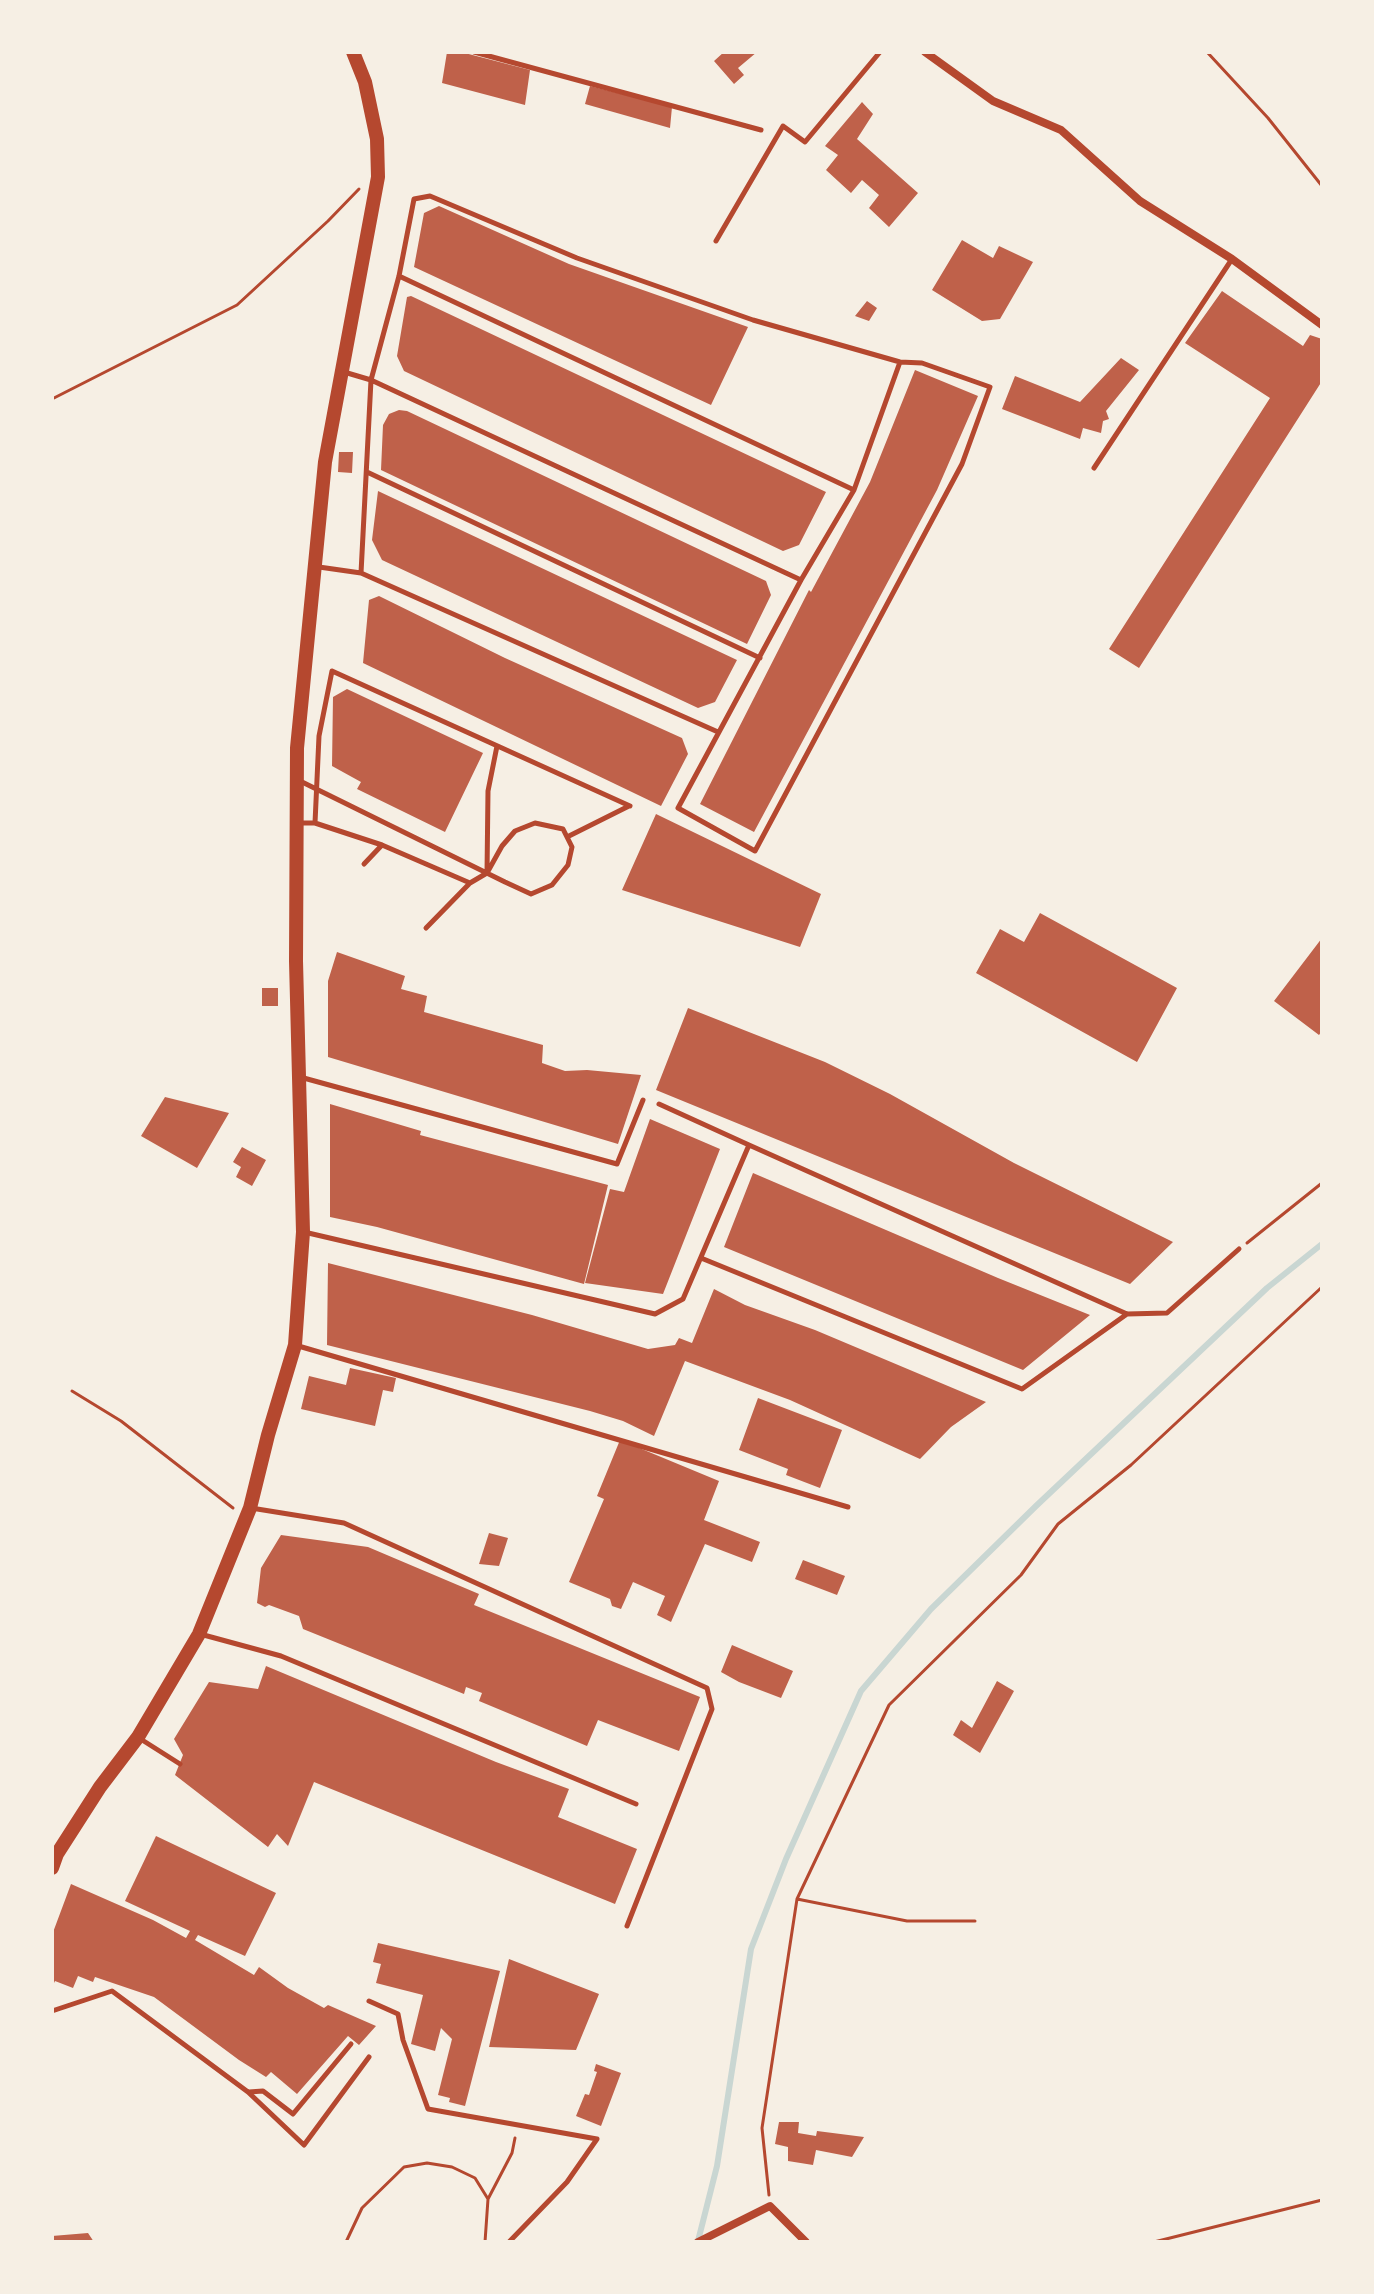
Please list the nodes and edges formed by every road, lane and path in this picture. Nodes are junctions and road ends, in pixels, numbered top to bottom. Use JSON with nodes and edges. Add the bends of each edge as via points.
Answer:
{"nodes":[{"id":1,"x":353,"y":52,"type":"edge"},
{"id":2,"x":474,"y":52,"type":"edge"},
{"id":3,"x":880,"y":52,"type":"edge"},
{"id":4,"x":925,"y":52,"type":"edge"},
{"id":5,"x":1207,"y":52,"type":"edge"},
{"id":6,"x":761,"y":130,"type":"dead end"},
{"id":7,"x":378,"y":177,"type":"junction"},
{"id":8,"x":1322,"y":186,"type":"edge"},
{"id":9,"x":716,"y":241,"type":"dead end"},
{"id":10,"x":1232,"y":259,"type":"junction"},
{"id":11,"x":399,"y":276,"type":"junction"},
{"id":12,"x":1322,"y":325,"type":"edge"},
{"id":13,"x":900,"y":362,"type":"junction"},
{"id":14,"x":343,"y":372,"type":"junction"},
{"id":15,"x":371,"y":380,"type":"junction"},
{"id":16,"x":52,"y":399,"type":"edge"},
{"id":17,"x":1094,"y":468,"type":"dead end"},
{"id":18,"x":367,"y":472,"type":"junction"},
{"id":19,"x":854,"y":490,"type":"junction"},
{"id":20,"x":314,"y":566,"type":"junction"},
{"id":21,"x":361,"y":573,"type":"junction"},
{"id":22,"x":801,"y":580,"type":"junction"},
{"id":23,"x":760,"y":658,"type":"junction"},
{"id":24,"x":718,"y":732,"type":"junction"},
{"id":25,"x":497,"y":746,"type":"junction"},
{"id":26,"x":297,"y":779,"type":"junction"},
{"id":27,"x":317,"y":788,"type":"junction"},
{"id":28,"x":297,"y":823,"type":"junction"},
{"id":29,"x":315,"y":823,"type":"junction"},
{"id":30,"x":567,"y":837,"type":"junction"},
{"id":31,"x":382,"y":845,"type":"junction"},
{"id":32,"x":364,"y":864,"type":"dead end"},
{"id":33,"x":487,"y":873,"type":"junction"},
{"id":34,"x":470,"y":883,"type":"junction"},
{"id":35,"x":426,"y":928,"type":"dead end"},
{"id":36,"x":299,"y":1077,"type":"junction"},
{"id":37,"x":643,"y":1100,"type":"dead end"},
{"id":38,"x":659,"y":1104,"type":"dead end"},
{"id":39,"x":749,"y":1145,"type":"junction"},
{"id":40,"x":1322,"y":1183,"type":"edge"},
{"id":41,"x":303,"y":1232,"type":"junction"},
{"id":42,"x":1239,"y":1249,"type":"joint"},
{"id":43,"x":701,"y":1258,"type":"junction"},
{"id":44,"x":1322,"y":1287,"type":"edge"},
{"id":45,"x":1127,"y":1314,"type":"junction"},
{"id":46,"x":295,"y":1345,"type":"junction"},
{"id":47,"x":72,"y":1391,"type":"dead end"},
{"id":48,"x":848,"y":1507,"type":"dead end"},
{"id":49,"x":248,"y":1512,"type":"junction"},
{"id":50,"x":199,"y":1634,"type":"junction"},
{"id":51,"x":138,"y":1737,"type":"junction"},
{"id":52,"x":180,"y":1764,"type":"dead end"},
{"id":53,"x":636,"y":1804,"type":"dead end"},
{"id":54,"x":52,"y":1868,"type":"edge"},
{"id":55,"x":797,"y":1899,"type":"junction"},
{"id":56,"x":975,"y":1921,"type":"dead end"},
{"id":57,"x":627,"y":1926,"type":"dead end"},
{"id":58,"x":369,"y":2001,"type":"dead end"},
{"id":59,"x":52,"y":2011,"type":"edge"},
{"id":60,"x":351,"y":2044,"type":"dead end"},
{"id":61,"x":369,"y":2057,"type":"dead end"},
{"id":62,"x":248,"y":2092,"type":"junction"},
{"id":63,"x":517,"y":2126,"type":"junction"},
{"id":64,"x":488,"y":2199,"type":"junction"},
{"id":65,"x":1322,"y":2200,"type":"edge"},
{"id":66,"x":770,"y":2206,"type":"junction"},
{"id":67,"x":346,"y":2242,"type":"edge"},
{"id":68,"x":485,"y":2242,"type":"edge"},
{"id":69,"x":509,"y":2242,"type":"edge"},
{"id":70,"x":698,"y":2242,"type":"edge"},
{"id":71,"x":806,"y":2242,"type":"edge"},
{"id":72,"x":1154,"y":2242,"type":"edge"}],
"edges":[{"from":1,"to":7,"type":"street","via":[[377,139]]},
{"from":2,"to":6,"type":"lane"},
{"from":3,"to":9,"type":"lane","via":[[805,142],[783,126]]},
{"from":4,"to":10,"type":"street","via":[[993,101],[1061,130],[1140,201]]},
{"from":5,"to":8,"type":"path"},
{"from":7,"to":14,"type":"street"},
{"from":7,"to":16,"type":"path","via":[[356,191],[237,305]]},
{"from":10,"to":12,"type":"street"},
{"from":10,"to":17,"type":"lane"},
{"from":11,"to":13,"type":"lane","via":[[414,199],[430,196],[606,268],[753,320]]},
{"from":11,"to":15,"type":"lane"},
{"from":11,"to":19,"type":"lane"},
{"from":13,"to":19,"type":"lane"},
{"from":13,"to":24,"type":"lane","via":[[922,363],[990,387],[962,464],[755,851],[678,808]]},
{"from":14,"to":15,"type":"lane"},
{"from":14,"to":20,"type":"street","via":[[325,462]]},
{"from":15,"to":18,"type":"lane"},
{"from":15,"to":22,"type":"lane"},
{"from":18,"to":21,"type":"lane"},
{"from":18,"to":23,"type":"lane"},
{"from":19,"to":22,"type":"lane"},
{"from":20,"to":21,"type":"lane"},
{"from":20,"to":26,"type":"street"},
{"from":21,"to":24,"type":"lane"},
{"from":22,"to":23,"type":"lane"},
{"from":23,"to":24,"type":"lane"},
{"from":25,"to":27,"type":"lane","via":[[332,671],[319,736]]},
{"from":25,"to":30,"type":"lane","via":[[630,806]]},
{"from":25,"to":33,"type":"lane","via":[[488,791]]},
{"from":26,"to":27,"type":"lane"},
{"from":26,"to":28,"type":"street"},
{"from":27,"to":29,"type":"lane"},
{"from":27,"to":33,"type":"lane"},
{"from":28,"to":29,"type":"lane"},
{"from":28,"to":36,"type":"street"},
{"from":29,"to":31,"type":"lane"},
{"from":30,"to":33,"type":"lane","via":[[563,829],[535,823],[515,831]]},
{"from":30,"to":33,"type":"lane","via":[[572,847],[568,865],[552,885],[531,894]]},
{"from":31,"to":32,"type":"lane"},
{"from":31,"to":34,"type":"lane"},
{"from":33,"to":34,"type":"lane"},
{"from":34,"to":35,"type":"lane"},
{"from":36,"to":37,"type":"lane","via":[[617,1164]]},
{"from":36,"to":41,"type":"street"},
{"from":38,"to":39,"type":"lane"},
{"from":39,"to":43,"type":"lane"},
{"from":39,"to":45,"type":"lane"},
{"from":40,"to":42,"type":"path"},
{"from":41,"to":43,"type":"lane","via":[[655,1314],[683,1299]]},
{"from":41,"to":46,"type":"street"},
{"from":42,"to":45,"type":"lane","via":[[1167,1313]]},
{"from":43,"to":45,"type":"lane","via":[[1022,1389]]},
{"from":44,"to":55,"type":"path","via":[[1131,1465],[1058,1524],[1021,1575],[889,1705]]},
{"from":46,"to":48,"type":"lane"},
{"from":46,"to":49,"type":"street"},
{"from":47,"to":49,"type":"path","via":[[121,1421],[215,1496]]},
{"from":49,"to":50,"type":"street"},
{"from":49,"to":57,"type":"lane","via":[[344,1523],[707,1688],[712,1709]]},
{"from":50,"to":51,"type":"street"},
{"from":50,"to":53,"type":"lane","via":[[281,1656]]},
{"from":51,"to":52,"type":"lane"},
{"from":51,"to":54,"type":"street","via":[[100,1787]]},
{"from":55,"to":56,"type":"path","via":[[907,1921]]},
{"from":55,"to":66,"type":"path","via":[[762,2128]]},
{"from":58,"to":63,"type":"lane","via":[[398,2014],[428,2109]]},
{"from":59,"to":62,"type":"lane","via":[[112,1991]]},
{"from":60,"to":62,"type":"lane","via":[[293,2114],[263,2091]]},
{"from":61,"to":62,"type":"lane","via":[[304,2145]]},
{"from":63,"to":64,"type":"path","via":[[512,2153]]},
{"from":63,"to":69,"type":"lane","via":[[597,2139],[567,2182]]},
{"from":64,"to":67,"type":"path","via":[[475,2178],[452,2167],[404,2167],[362,2208]]},
{"from":64,"to":68,"type":"path"},
{"from":65,"to":72,"type":"path"},
{"from":66,"to":70,"type":"street"},
{"from":66,"to":71,"type":"street"}]}
